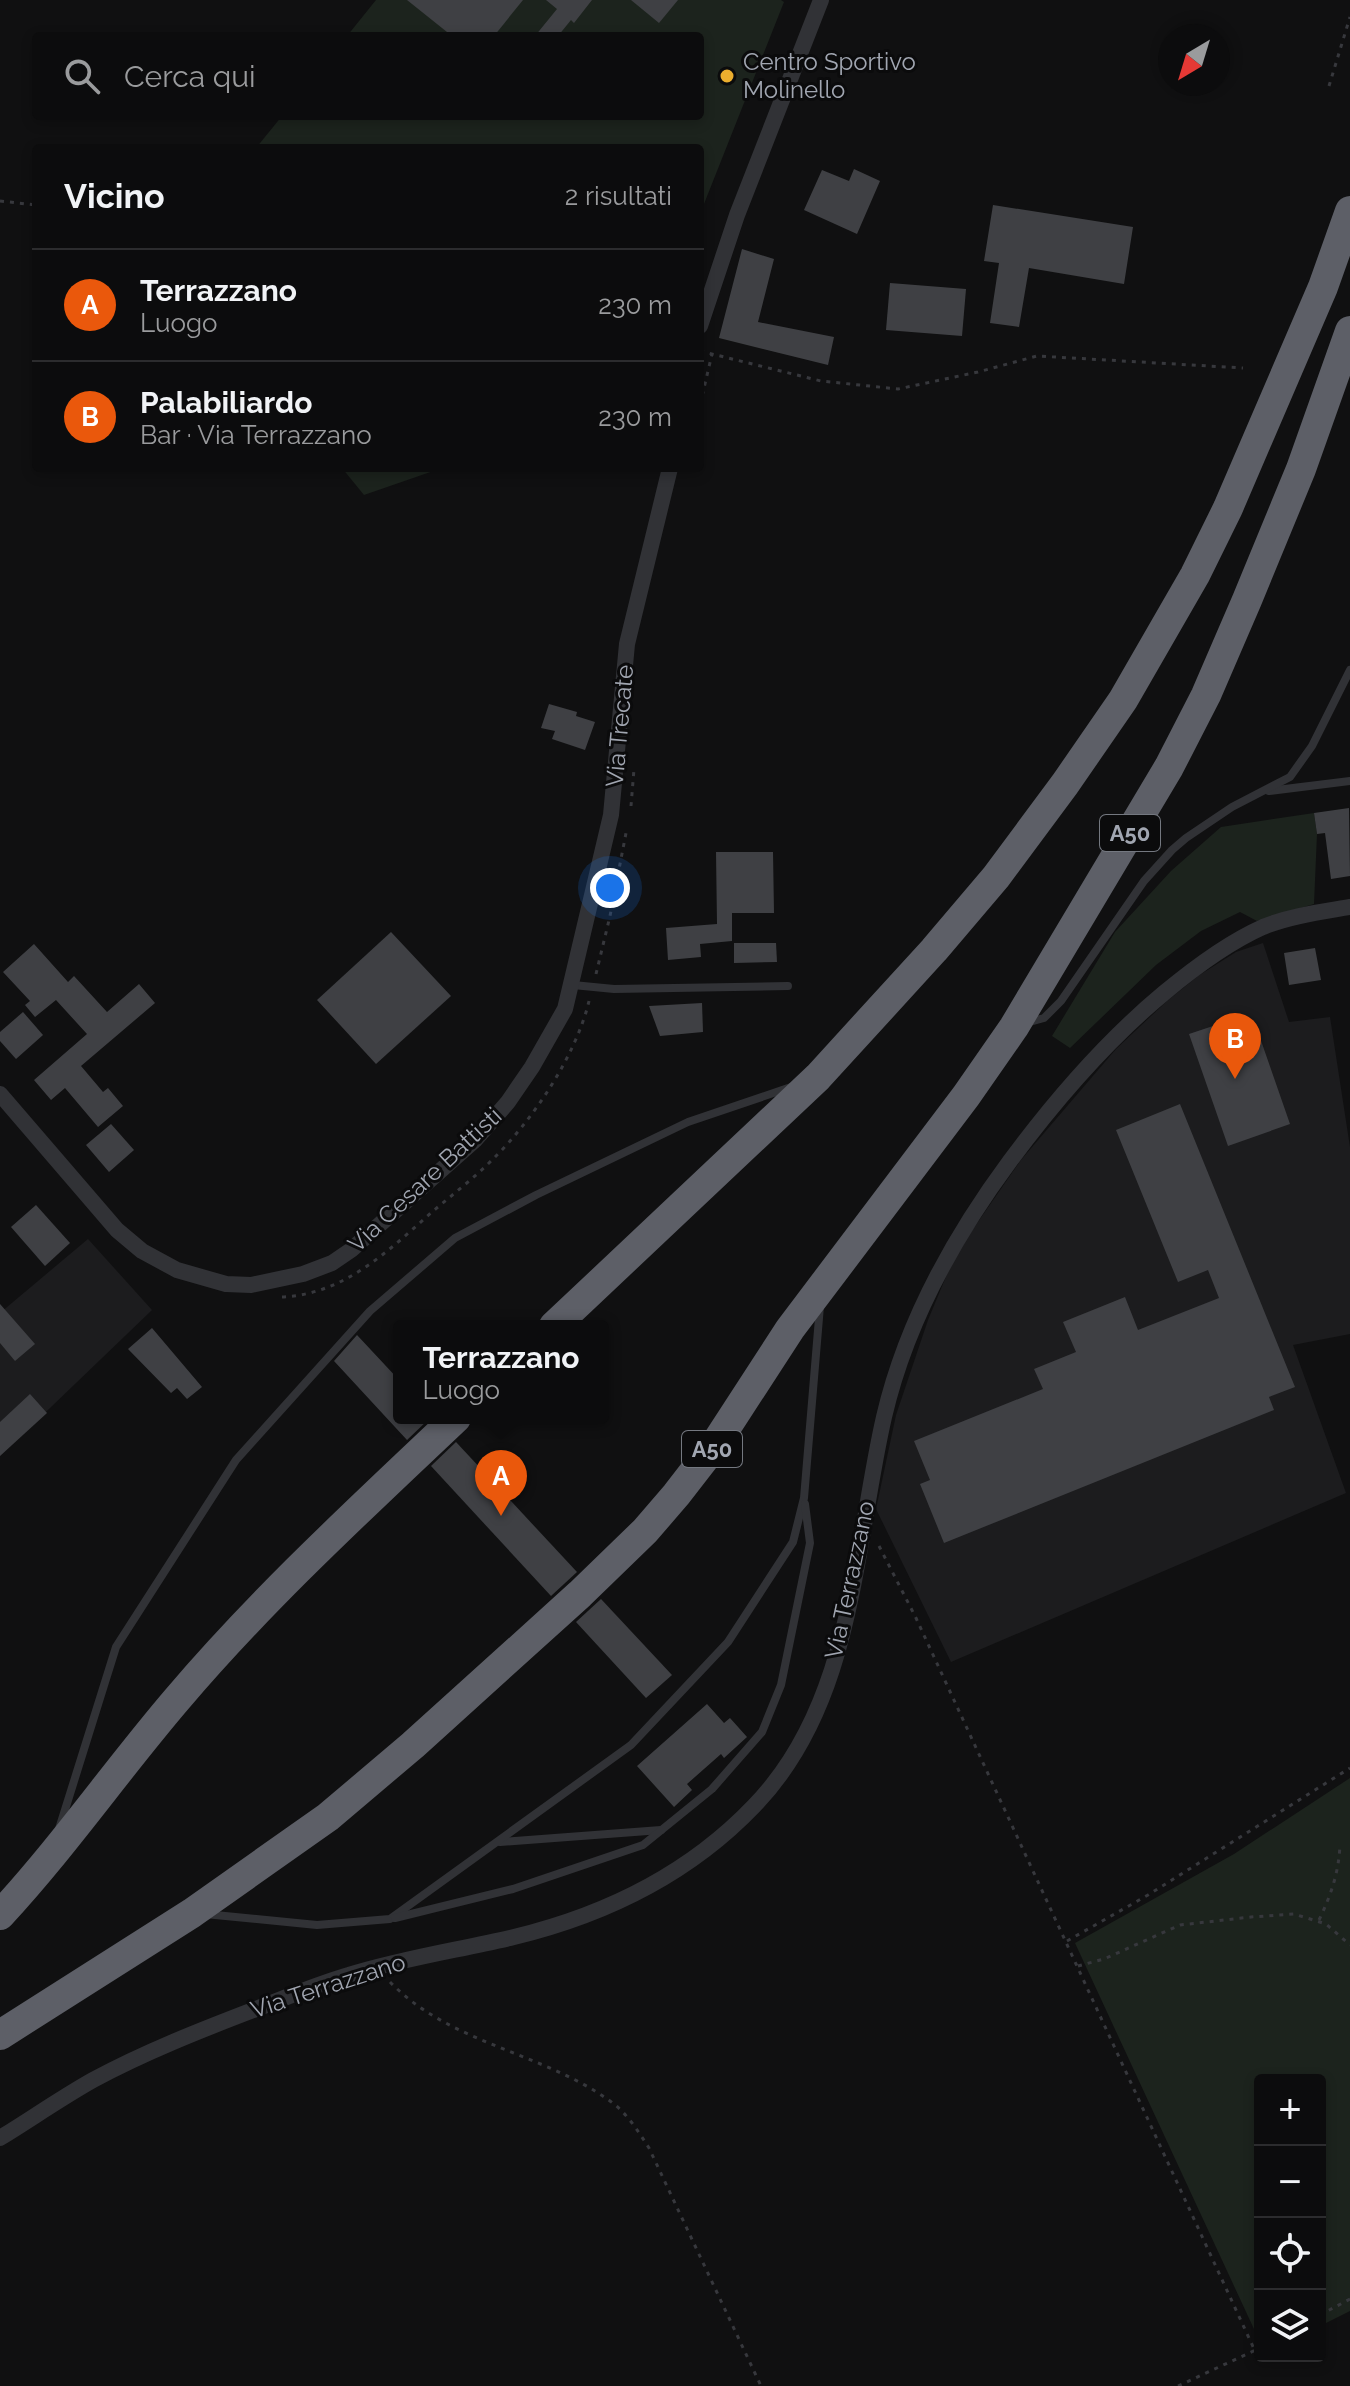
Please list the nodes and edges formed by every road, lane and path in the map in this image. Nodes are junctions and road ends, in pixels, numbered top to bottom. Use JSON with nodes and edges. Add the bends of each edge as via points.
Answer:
{"nodes":[{"id":1,"x":817,"y":2,"type":"edge"},
{"id":2,"x":1350,"y":17,"type":"edge"},
{"id":3,"x":1329,"y":86,"type":"dead end"},
{"id":4,"x":0,"y":201,"type":"edge"},
{"id":5,"x":32,"y":205,"type":"edge"},
{"id":6,"x":1350,"y":211,"type":"edge"},
{"id":7,"x":704,"y":314,"type":"edge"},
{"id":8,"x":1350,"y":331,"type":"edge"},
{"id":9,"x":704,"y":352,"type":"edge"},
{"id":10,"x":712,"y":354,"type":"junction"},
{"id":11,"x":1243,"y":368,"type":"dead end"},
{"id":12,"x":704,"y":388,"type":"edge"},
{"id":13,"x":669,"y":472,"type":"edge"},
{"id":14,"x":1350,"y":670,"type":"edge"},
{"id":15,"x":635,"y":762,"type":"dead end"},
{"id":16,"x":1350,"y":781,"type":"edge"},
{"id":17,"x":1264,"y":792,"type":"junction"},
{"id":18,"x":630,"y":812,"type":"dead end"},
{"id":19,"x":628,"y":823,"type":"dead end"},
{"id":20,"x":1350,"y":907,"type":"edge"},
{"id":21,"x":573,"y":985,"type":"junction"},
{"id":22,"x":788,"y":986,"type":"dead end"},
{"id":23,"x":592,"y":989,"type":"junction"},
{"id":24,"x":1014,"y":1027,"type":"junction"},
{"id":25,"x":818,"y":1077,"type":"junction"},
{"id":26,"x":0,"y":1094,"type":"edge"},
{"id":27,"x":822,"y":1287,"type":"junction"},
{"id":28,"x":270,"y":1298,"type":"dead end"},
{"id":29,"x":560,"y":1320,"type":"edge"},
{"id":30,"x":450,"y":1424,"type":"edge"},
{"id":31,"x":804,"y":1498,"type":"junction"},
{"id":32,"x":865,"y":1519,"type":"junction"},
{"id":33,"x":1350,"y":1768,"type":"edge"},
{"id":34,"x":661,"y":1830,"type":"junction"},
{"id":35,"x":499,"y":1842,"type":"junction"},
{"id":36,"x":1340,"y":1844,"type":"dead end"},
{"id":37,"x":48,"y":1862,"type":"junction"},
{"id":38,"x":192,"y":1913,"type":"junction"},
{"id":39,"x":0,"y":1915,"type":"edge"},
{"id":40,"x":390,"y":1919,"type":"junction"},
{"id":41,"x":1318,"y":1922,"type":"junction"},
{"id":42,"x":1066,"y":1942,"type":"junction"},
{"id":43,"x":1350,"y":1945,"type":"edge"},
{"id":44,"x":1078,"y":1966,"type":"junction"},
{"id":45,"x":402,"y":1993,"type":"dead end"},
{"id":46,"x":0,"y":2035,"type":"edge"},
{"id":47,"x":0,"y":2138,"type":"edge"},
{"id":48,"x":1350,"y":2299,"type":"edge"},
{"id":49,"x":1326,"y":2312,"type":"edge"},
{"id":50,"x":1254,"y":2340,"type":"edge"},
{"id":51,"x":1254,"y":2351,"type":"edge"},
{"id":52,"x":761,"y":2386,"type":"edge"},
{"id":53,"x":1178,"y":2386,"type":"edge"}],
"edges":[{"from":1,"to":7,"type":"street"},
{"from":2,"to":3,"type":"path"},
{"from":4,"to":5,"type":"path"},
{"from":6,"to":25,"type":"highway","via":[[1228,508],[1123,700],[996,877]]},
{"from":8,"to":24,"type":"highway","number":"A50","via":[[1301,469],[1206,695],[1169,767]]},
{"from":9,"to":10,"type":"path"},
{"from":10,"to":11,"type":"path","via":[[821,381],[898,389],[1037,356]]},
{"from":10,"to":12,"type":"path"},
{"from":13,"to":21,"type":"street","name":"Via Trecate","via":[[627,644],[613,804]]},
{"from":14,"to":17,"type":"lane","via":[[1305,757],[1290,777]]},
{"from":15,"to":18,"type":"path"},
{"from":16,"to":17,"type":"lane"},
{"from":17,"to":24,"type":"lane","via":[[1232,807],[1172,850],[1144,881],[1061,1001],[1044,1018]]},
{"from":19,"to":23,"type":"path"},
{"from":20,"to":32,"type":"street","name":"Via Terrazzano","via":[[1265,926],[1207,960],[1110,1041],[1046,1112],[982,1197],[933,1282],[893,1382]]},
{"from":21,"to":23,"type":"lane"},
{"from":21,"to":26,"type":"street","name":"Via Cesare Battisti","via":[[532,1067],[475,1140],[343,1257],[274,1282],[211,1281],[142,1251],[117,1230]]},
{"from":22,"to":23,"type":"lane"},
{"from":23,"to":28,"type":"path","via":[[576,1040],[559,1070],[492,1160],[351,1278],[296,1297]]},
{"from":24,"to":27,"type":"highway","number":"A50"},
{"from":25,"to":29,"type":"highway"},
{"from":25,"to":37,"type":"lane","via":[[688,1122],[536,1195],[455,1238],[370,1311],[236,1460],[116,1647]]},
{"from":27,"to":31,"type":"lane"},
{"from":27,"to":38,"type":"highway","number":"A50","via":[[714,1446],[645,1531],[328,1817]]},
{"from":30,"to":37,"type":"highway","via":[[286,1581],[179,1697]]},
{"from":31,"to":34,"type":"lane","via":[[810,1543],[781,1685],[762,1732],[712,1789]]},
{"from":31,"to":35,"type":"lane","via":[[793,1542],[728,1642],[631,1745]]},
{"from":32,"to":42,"type":"path"},
{"from":32,"to":47,"type":"street","name":"Via Terrazzano","via":[[840,1647],[804,1735],[756,1805],[679,1870],[605,1909],[513,1937],[347,1975],[186,2036],[92,2081]]},
{"from":33,"to":42,"type":"path"},
{"from":34,"to":35,"type":"lane"},
{"from":34,"to":40,"type":"lane","via":[[643,1845],[513,1889]]},
{"from":35,"to":40,"type":"lane"},
{"from":36,"to":41,"type":"path","via":[[1330,1896]]},
{"from":37,"to":39,"type":"highway"},
{"from":38,"to":40,"type":"lane","via":[[317,1925]]},
{"from":38,"to":46,"type":"highway"},
{"from":41,"to":43,"type":"path"},
{"from":41,"to":44,"type":"path","via":[[1294,1914],[1180,1925]]},
{"from":42,"to":44,"type":"path"},
{"from":44,"to":50,"type":"path"},
{"from":45,"to":52,"type":"path","via":[[482,2042],[590,2089],[634,2124]]},
{"from":48,"to":49,"type":"path"},
{"from":51,"to":53,"type":"path"}]}
